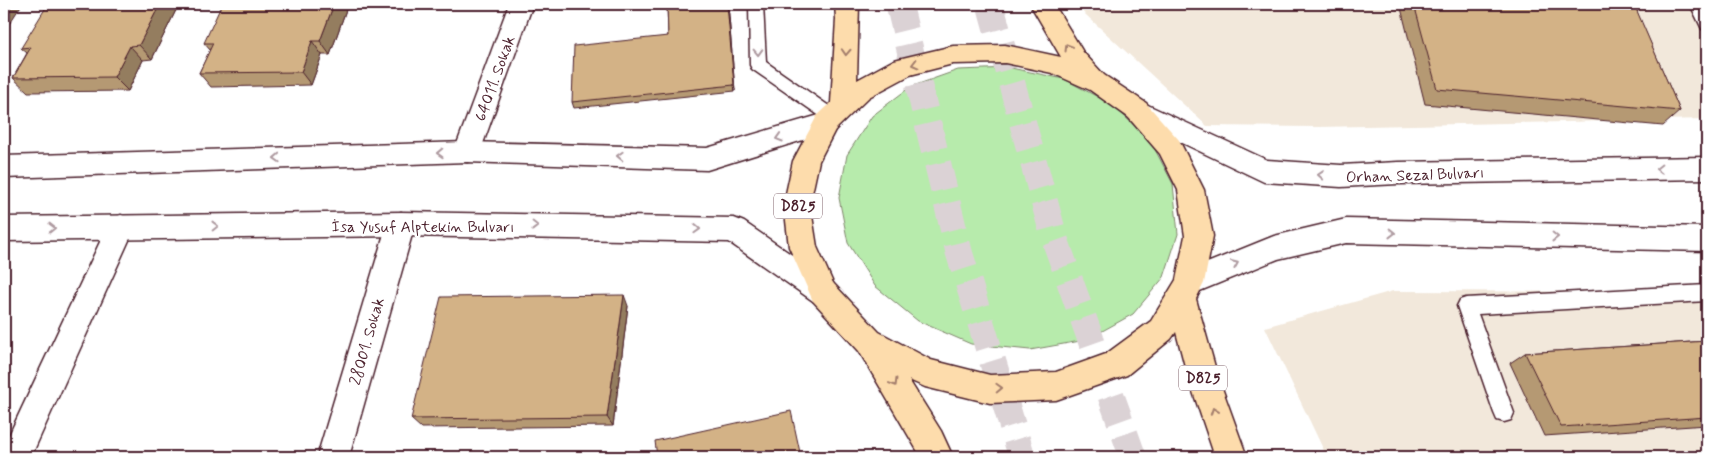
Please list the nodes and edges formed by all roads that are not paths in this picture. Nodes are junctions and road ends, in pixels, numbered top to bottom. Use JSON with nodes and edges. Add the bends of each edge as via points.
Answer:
{"nodes":[{"id":1,"x":521,"y":4,"type":"edge"},
{"id":2,"x":756,"y":4,"type":"edge"},
{"id":3,"x":846,"y":4,"type":"edge"},
{"id":4,"x":1042,"y":4,"type":"edge"},
{"id":5,"x":1697,"y":4,"type":"edge"},
{"id":6,"x":1707,"y":25,"type":"edge"},
{"id":7,"x":1099,"y":83,"type":"junction"},
{"id":8,"x":1137,"y":110,"type":"junction"},
{"id":9,"x":834,"y":116,"type":"junction"},
{"id":10,"x":467,"y":152,"type":"junction"},
{"id":11,"x":4,"y":166,"type":"edge"},
{"id":12,"x":1707,"y":168,"type":"edge"},
{"id":13,"x":401,"y":224,"type":"junction"},
{"id":14,"x":122,"y":228,"type":"junction"},
{"id":15,"x":4,"y":229,"type":"edge"},
{"id":16,"x":1707,"y":239,"type":"edge"},
{"id":17,"x":1186,"y":291,"type":"junction"},
{"id":18,"x":823,"y":292,"type":"junction"},
{"id":19,"x":1707,"y":293,"type":"edge"},
{"id":20,"x":869,"y":341,"type":"junction"},
{"id":21,"x":1504,"y":413,"type":"dead end"},
{"id":22,"x":15,"y":457,"type":"edge"},
{"id":23,"x":333,"y":457,"type":"edge"},
{"id":24,"x":937,"y":457,"type":"edge"},
{"id":25,"x":1231,"y":457,"type":"edge"}],
"edges":[{"from":1,"to":10,"type":"street","name":"64011. Sokak"},
{"from":2,"to":9,"type":"lane","one_way":true,"via":[[758,65]]},
{"from":3,"to":9,"type":"main road","number":"D825","one_way":true,"via":[[848,20]]},
{"from":7,"to":4,"type":"main road","number":"D825","one_way":true,"via":[[1074,58]]},
{"from":5,"to":6,"type":"lane"},
{"from":7,"to":8,"type":"main road","number":"D825"},
{"from":7,"to":9,"type":"main road","number":"D825","one_way":true,"via":[[1057,65],[1005,54],[952,55],[903,67],[860,90]]},
{"from":12,"to":8,"type":"street","name":"Orhan Sezal Bulvarı","one_way":true,"via":[[1341,176],[1264,171]]},
{"from":8,"to":17,"type":"main road","number":"D825","via":[[1170,147],[1191,190],[1199,236]]},
{"from":9,"to":10,"type":"street","one_way":true,"via":[[707,159]]},
{"from":9,"to":18,"type":"main road","number":"D825","via":[[806,161],[797,203],[803,248]]},
{"from":10,"to":11,"type":"street","one_way":true},
{"from":14,"to":13,"type":"street","name":"İsa Yusuf Alptekin Bulvarı","one_way":true},
{"from":13,"to":18,"type":"street","name":"İsa Yusuf Alptekin Bulvarı","one_way":true,"via":[[734,230]]},
{"from":13,"to":23,"type":"street","name":"28001. Sokak"},
{"from":15,"to":14,"type":"street","name":"İsa Yusuf Alptekin Bulvarı","one_way":true},
{"from":14,"to":22,"type":"street"},
{"from":17,"to":16,"type":"street","one_way":true,"via":[[1274,248],[1346,231]]},
{"from":20,"to":17,"type":"main road","number":"D825","one_way":true,"via":[[925,373],[990,389],[1056,386],[1116,365],[1161,330]]},
{"from":25,"to":17,"type":"main road","number":"D825","one_way":true,"via":[[1202,374]]},
{"from":18,"to":20,"type":"main road","number":"D825"},
{"from":19,"to":21,"type":"lane","via":[[1466,306]]},
{"from":20,"to":24,"type":"main road","number":"D825","one_way":true}]}
